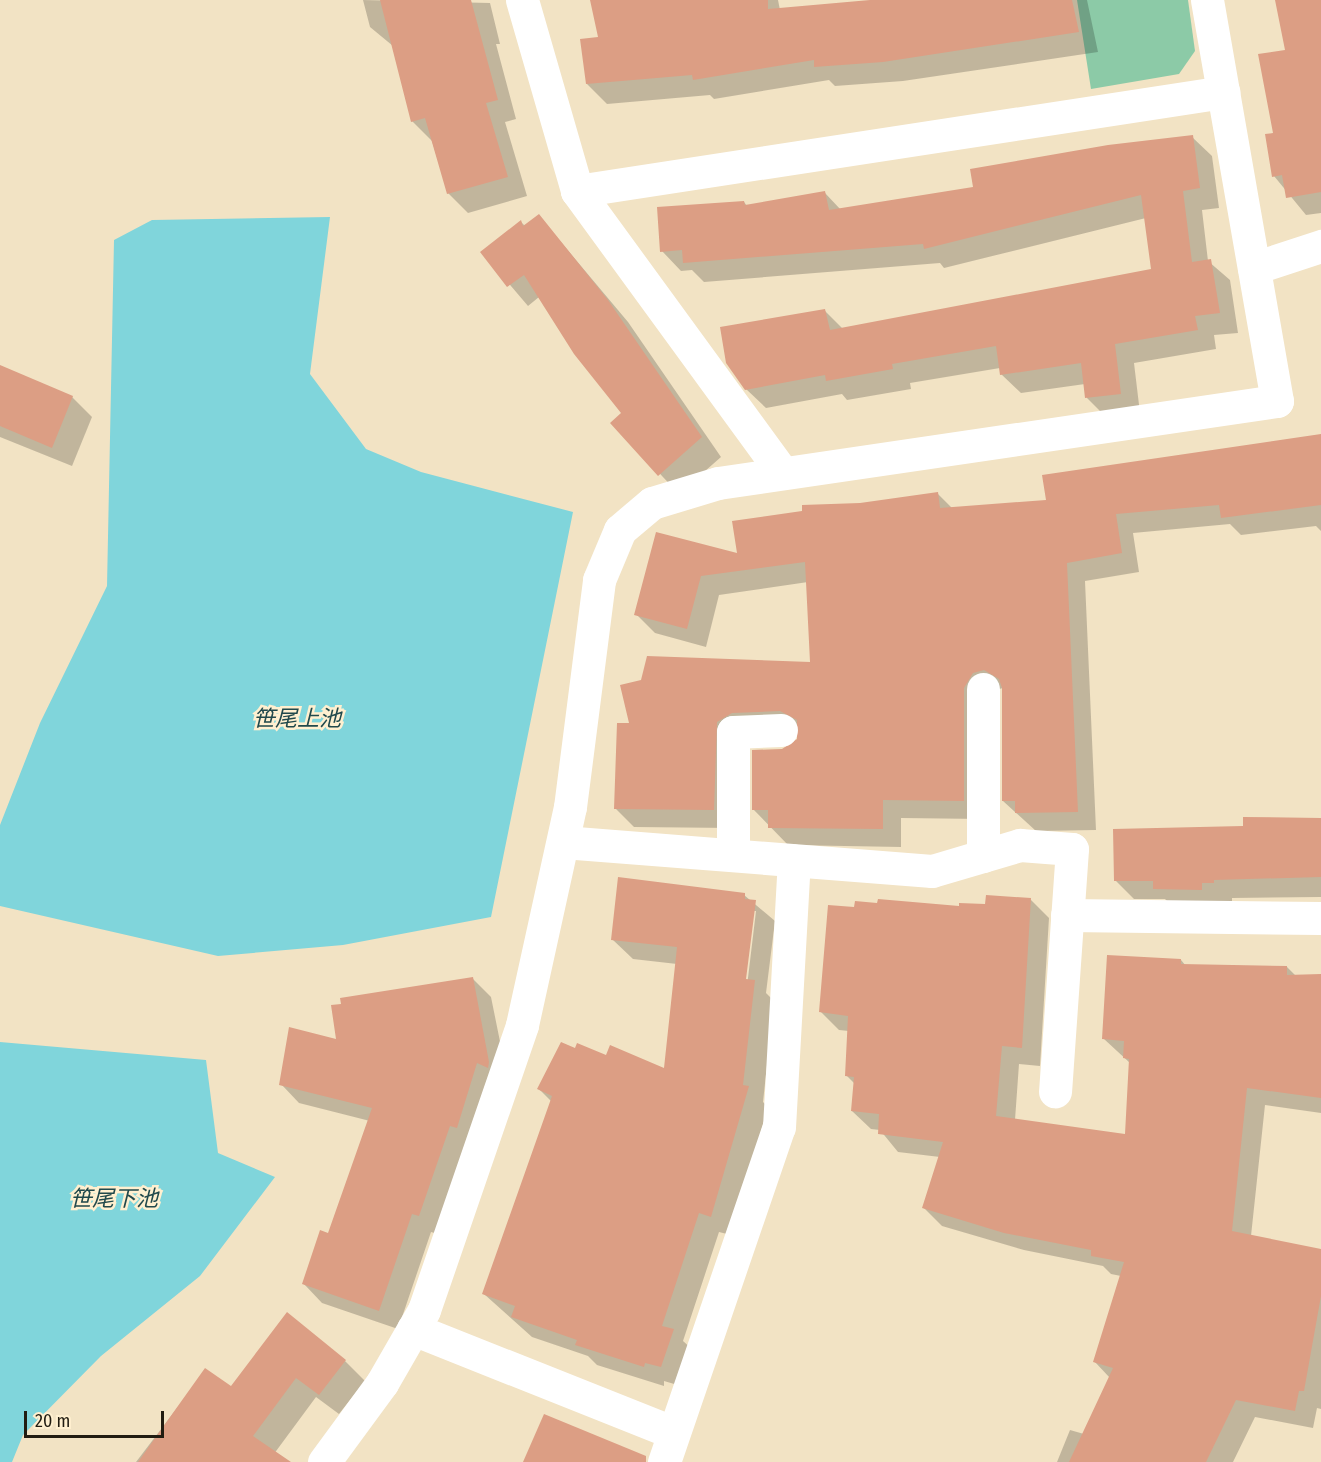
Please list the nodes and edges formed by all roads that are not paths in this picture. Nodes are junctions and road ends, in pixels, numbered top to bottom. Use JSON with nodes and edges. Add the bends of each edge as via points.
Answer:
{"nodes":[{"id":1,"x":522,"y":0,"type":"edge"},
{"id":2,"x":1207,"y":0,"type":"edge"},
{"id":3,"x":1223,"y":92,"type":"junction"},
{"id":4,"x":577,"y":191,"type":"junction"},
{"id":5,"x":1321,"y":246,"type":"edge"},
{"id":6,"x":1254,"y":268,"type":"junction"},
{"id":7,"x":783,"y":473,"type":"junction"},
{"id":8,"x":983,"y":689,"type":"dead end"},
{"id":9,"x":781,"y":729,"type":"dead end"},
{"id":10,"x":563,"y":842,"type":"junction"},
{"id":11,"x":733,"y":855,"type":"junction"},
{"id":12,"x":983,"y":856,"type":"junction"},
{"id":13,"x":794,"y":860,"type":"junction"},
{"id":14,"x":1067,"y":915,"type":"junction"},
{"id":15,"x":1321,"y":918,"type":"edge"},
{"id":16,"x":1055,"y":1091,"type":"dead end"},
{"id":17,"x":413,"y":1329,"type":"junction"},
{"id":18,"x":668,"y":1447,"type":"edge"},
{"id":19,"x":324,"y":1462,"type":"edge"}],
"edges":[{"from":1,"to":4,"type":"street"},
{"from":2,"to":3,"type":"street"},
{"from":3,"to":4,"type":"street"},
{"from":3,"to":6,"type":"street"},
{"from":4,"to":7,"type":"street"},
{"from":5,"to":6,"type":"street"},
{"from":6,"to":7,"type":"street","via":[[1277,401]]},
{"from":7,"to":10,"type":"street","via":[[718,483],[652,503],[620,530],[598,580]]},
{"from":8,"to":12,"type":"street"},
{"from":9,"to":11,"type":"street","via":[[733,732]]},
{"from":10,"to":11,"type":"street"},
{"from":10,"to":17,"type":"street","via":[[522,1025],[424,1310]]},
{"from":11,"to":13,"type":"street"},
{"from":12,"to":13,"type":"street","via":[[932,871]]},
{"from":12,"to":14,"type":"street","via":[[1020,845],[1072,849]]},
{"from":13,"to":18,"type":"street","via":[[779,1127]]},
{"from":14,"to":15,"type":"street"},
{"from":14,"to":16,"type":"street"},
{"from":17,"to":18,"type":"street"},
{"from":17,"to":19,"type":"street","via":[[382,1383]]}]}
